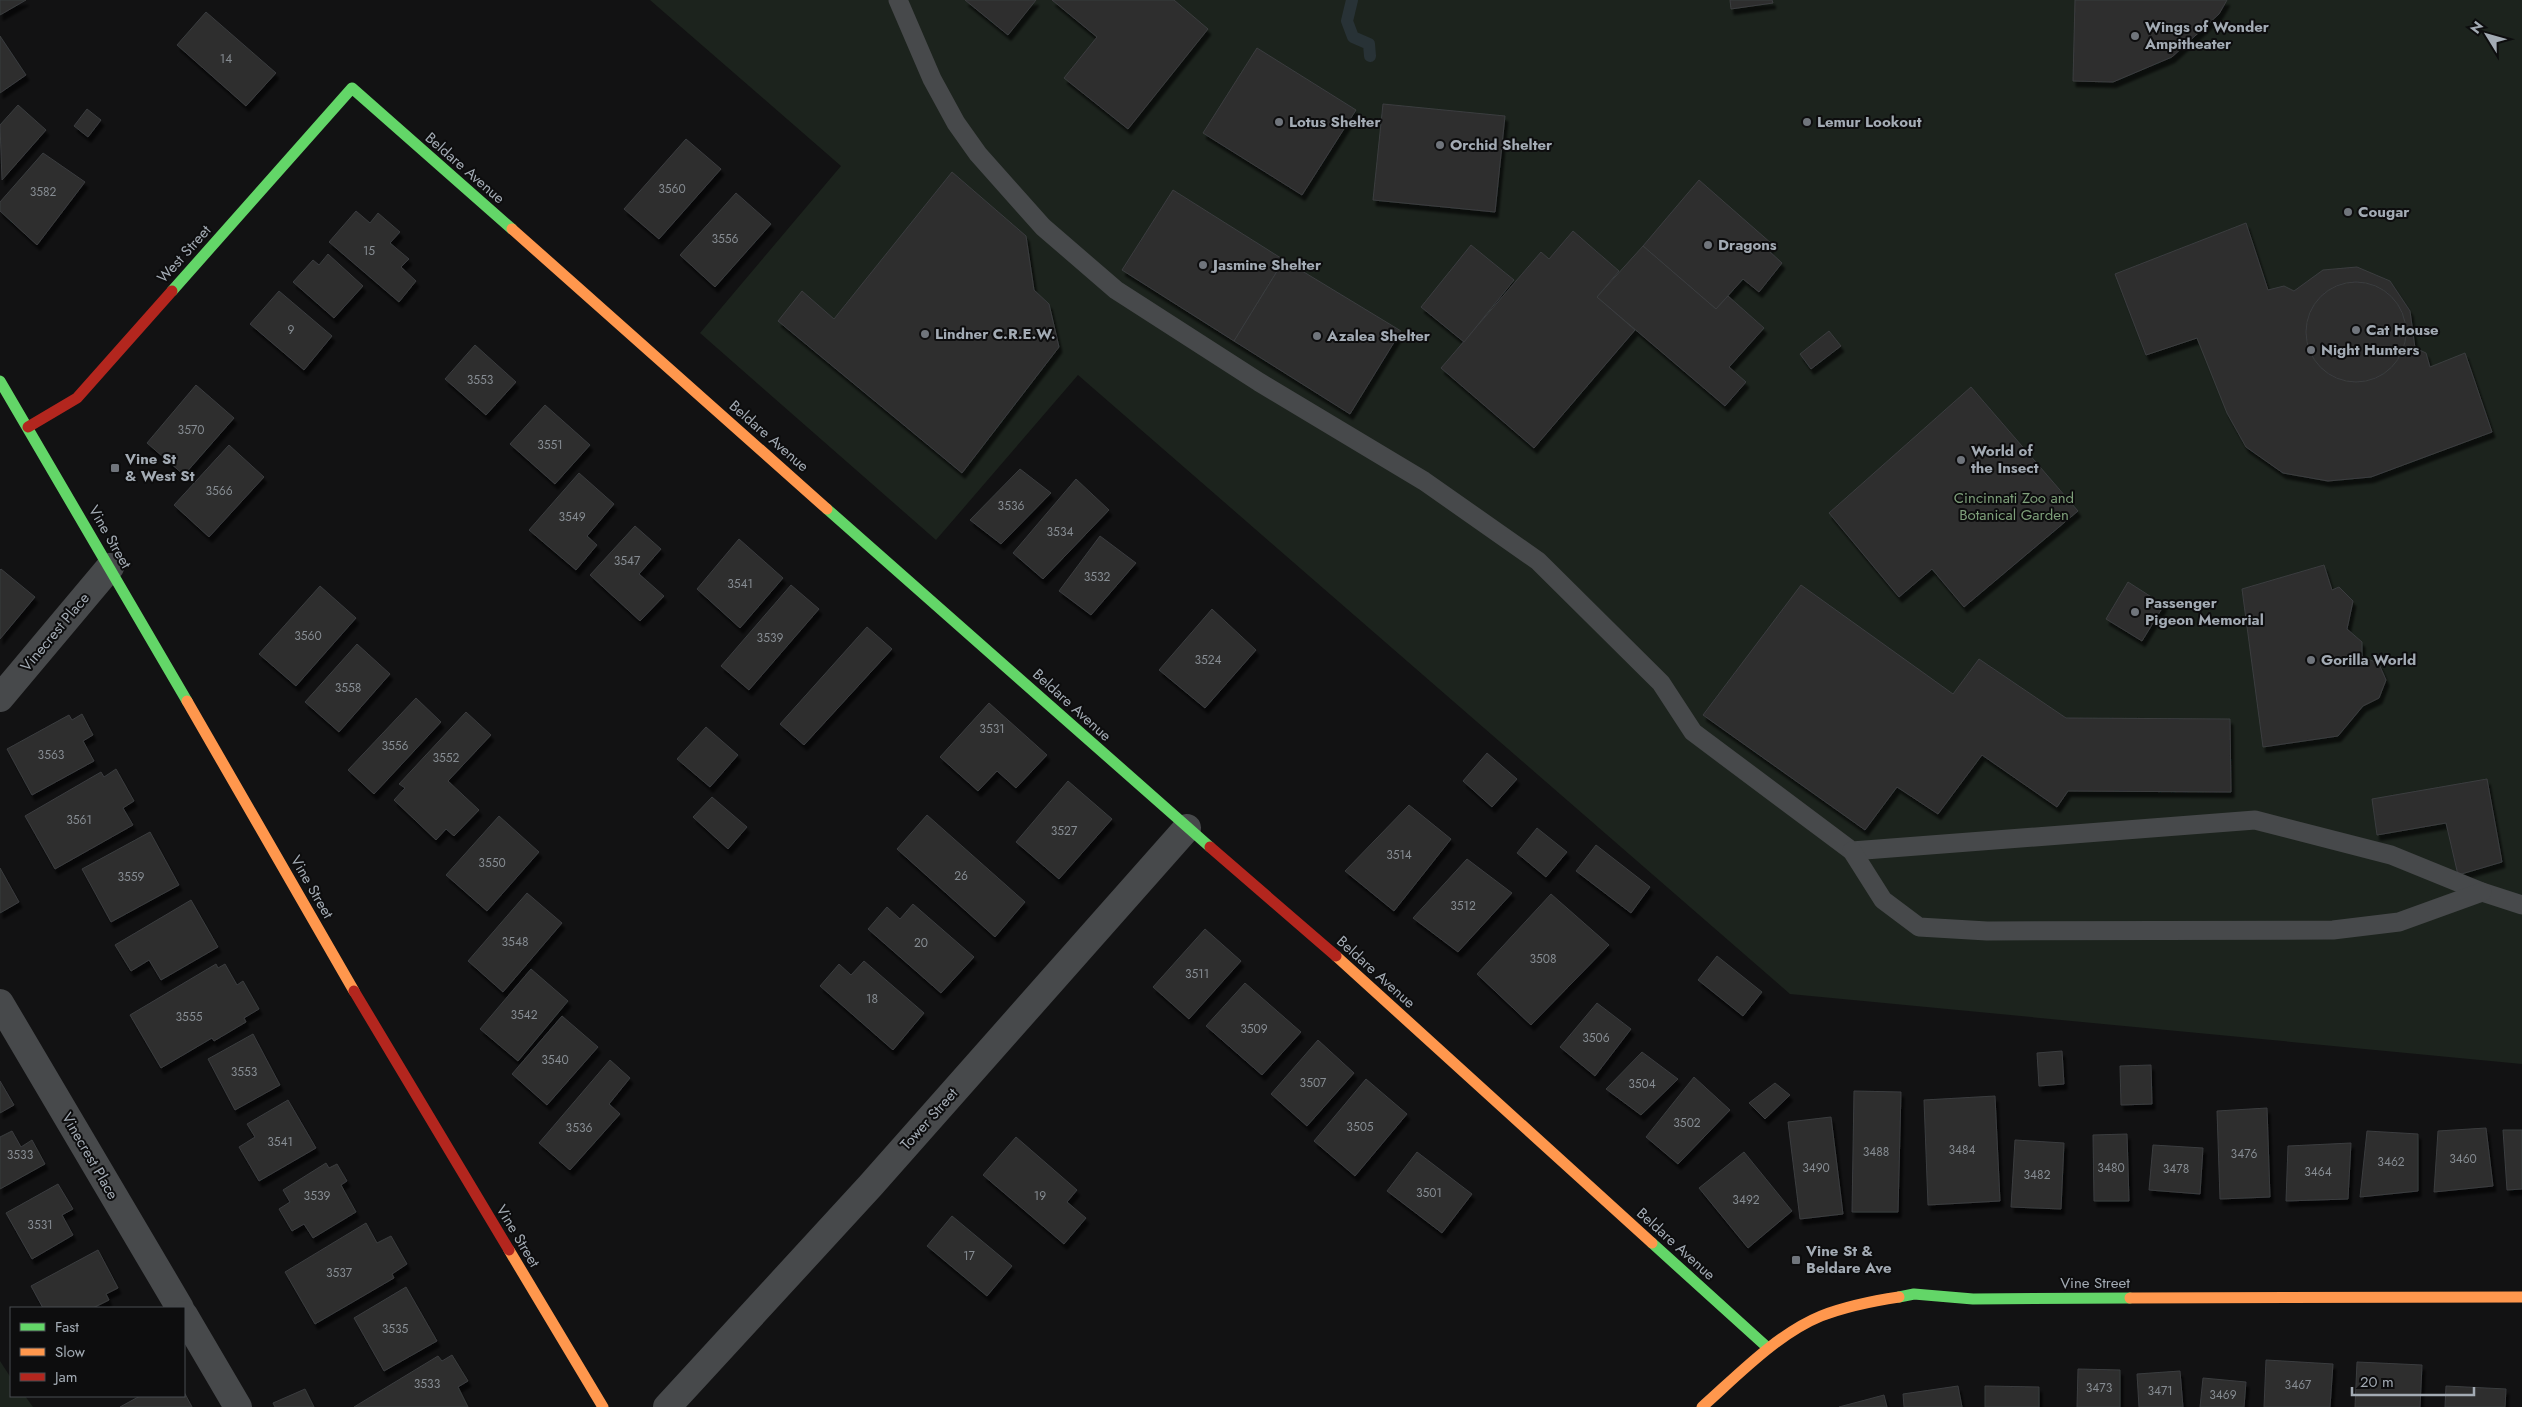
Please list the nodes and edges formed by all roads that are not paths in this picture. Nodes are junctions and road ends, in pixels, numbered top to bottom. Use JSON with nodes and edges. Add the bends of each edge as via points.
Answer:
{"nodes":[{"id":1,"x":898,"y":0,"type":"edge"},
{"id":2,"x":352,"y":88,"type":"joint"},
{"id":3,"x":0,"y":381,"type":"edge"},
{"id":4,"x":28,"y":427,"type":"junction"},
{"id":5,"x":110,"y":566,"type":"junction"},
{"id":6,"x":0,"y":698,"type":"edge"},
{"id":7,"x":1187,"y":828,"type":"junction"},
{"id":8,"x":1852,"y":851,"type":"junction"},
{"id":9,"x":2482,"y":892,"type":"junction"},
{"id":10,"x":2522,"y":904,"type":"edge"},
{"id":11,"x":0,"y":1003,"type":"edge"},
{"id":12,"x":2522,"y":1297,"type":"edge"},
{"id":13,"x":179,"y":1307,"type":"edge"},
{"id":14,"x":185,"y":1317,"type":"edge"},
{"id":15,"x":1768,"y":1348,"type":"junction"},
{"id":16,"x":238,"y":1407,"type":"edge"},
{"id":17,"x":602,"y":1407,"type":"edge"},
{"id":18,"x":667,"y":1407,"type":"edge"},
{"id":19,"x":1702,"y":1407,"type":"edge"}],
"edges":[{"from":1,"to":8,"type":"lane","via":[[932,79],[956,123],[978,154],[1043,227],[1116,290],[1259,382],[1424,481],[1538,561],[1661,683],[1693,732]]},
{"from":2,"to":4,"type":"street","name":"West Street","via":[[77,398]]},
{"from":2,"to":7,"type":"street","name":"Beldare Avenue"},
{"from":3,"to":4,"type":"street","name":"Vine Street"},
{"from":4,"to":5,"type":"street","name":"Vine Street"},
{"from":5,"to":6,"type":"street","name":"Vinecrest Place"},
{"from":5,"to":17,"type":"street","name":"Vine Street","via":[[371,1020]]},
{"from":7,"to":15,"type":"street","name":"Beldare Avenue","via":[[1288,912]]},
{"from":7,"to":18,"type":"street","name":"Tower Street","via":[[871,1185]]},
{"from":8,"to":9,"type":"lane","via":[[2255,820],[2392,855]]},
{"from":8,"to":9,"type":"lane","via":[[1883,900],[1919,927],[1977,930],[2333,930],[2399,922]]},
{"from":9,"to":10,"type":"lane"},
{"from":11,"to":13,"type":"street","name":"Vinecrest Place"},
{"from":12,"to":15,"type":"street","name":"Vine Street","via":[[1973,1299],[1914,1294],[1856,1304],[1819,1317]]},
{"from":14,"to":16,"type":"street"},
{"from":15,"to":19,"type":"street","name":"Vine Street"}]}
